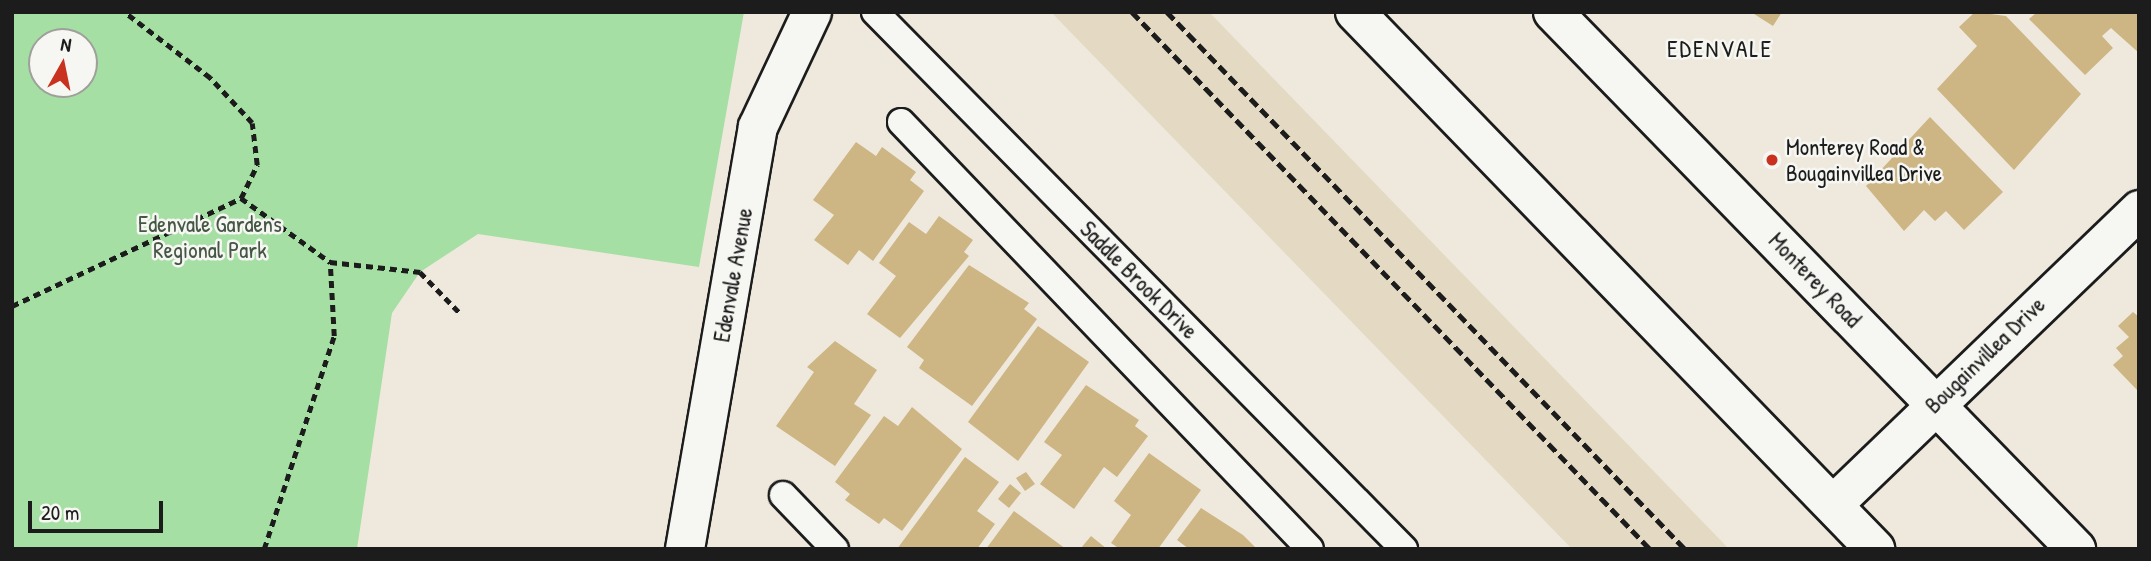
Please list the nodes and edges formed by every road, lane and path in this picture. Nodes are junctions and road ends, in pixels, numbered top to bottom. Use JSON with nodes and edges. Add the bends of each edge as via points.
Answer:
{"nodes":[{"id":1,"x":124,"y":12,"type":"edge"},
{"id":2,"x":812,"y":12,"type":"edge"},
{"id":3,"x":875,"y":12,"type":"edge"},
{"id":4,"x":1355,"y":12,"type":"edge"},
{"id":5,"x":1553,"y":12,"type":"edge"},
{"id":6,"x":901,"y":122,"type":"dead end"},
{"id":7,"x":241,"y":198,"type":"junction"},
{"id":8,"x":2139,"y":210,"type":"edge"},
{"id":9,"x":330,"y":262,"type":"junction"},
{"id":10,"x":12,"y":306,"type":"edge"},
{"id":11,"x":460,"y":313,"type":"dead end"},
{"id":12,"x":1935,"y":402,"type":"junction"},
{"id":13,"x":783,"y":495,"type":"dead end"},
{"id":14,"x":1834,"y":504,"type":"junction"},
{"id":15,"x":264,"y":549,"type":"edge"},
{"id":16,"x":685,"y":549,"type":"edge"},
{"id":17,"x":835,"y":549,"type":"edge"},
{"id":18,"x":1310,"y":549,"type":"edge"},
{"id":19,"x":1404,"y":549,"type":"edge"},
{"id":20,"x":1875,"y":549,"type":"edge"},
{"id":21,"x":2076,"y":549,"type":"edge"}],
"edges":[{"from":1,"to":7,"type":"path","via":[[210,78],[252,123],[257,166]]},
{"from":2,"to":16,"type":"main road","name":"Edenvale Avenue","via":[[758,127]]},
{"from":3,"to":19,"type":"lane","name":"Saddle Brook Drive"},
{"from":4,"to":14,"type":"main road"},
{"from":5,"to":12,"type":"main road","name":"Monterey Road"},
{"from":6,"to":18,"type":"lane"},
{"from":7,"to":9,"type":"path"},
{"from":7,"to":10,"type":"path"},
{"from":8,"to":12,"type":"main road","name":"Bougainvillea Drive"},
{"from":9,"to":11,"type":"path","via":[[420,272]]},
{"from":9,"to":15,"type":"path","via":[[334,336]]},
{"from":12,"to":14,"type":"main road","name":"Bougainvillea Drive"},
{"from":12,"to":21,"type":"main road","name":"Monterey Road"},
{"from":13,"to":17,"type":"lane"},
{"from":14,"to":20,"type":"main road"}]}
